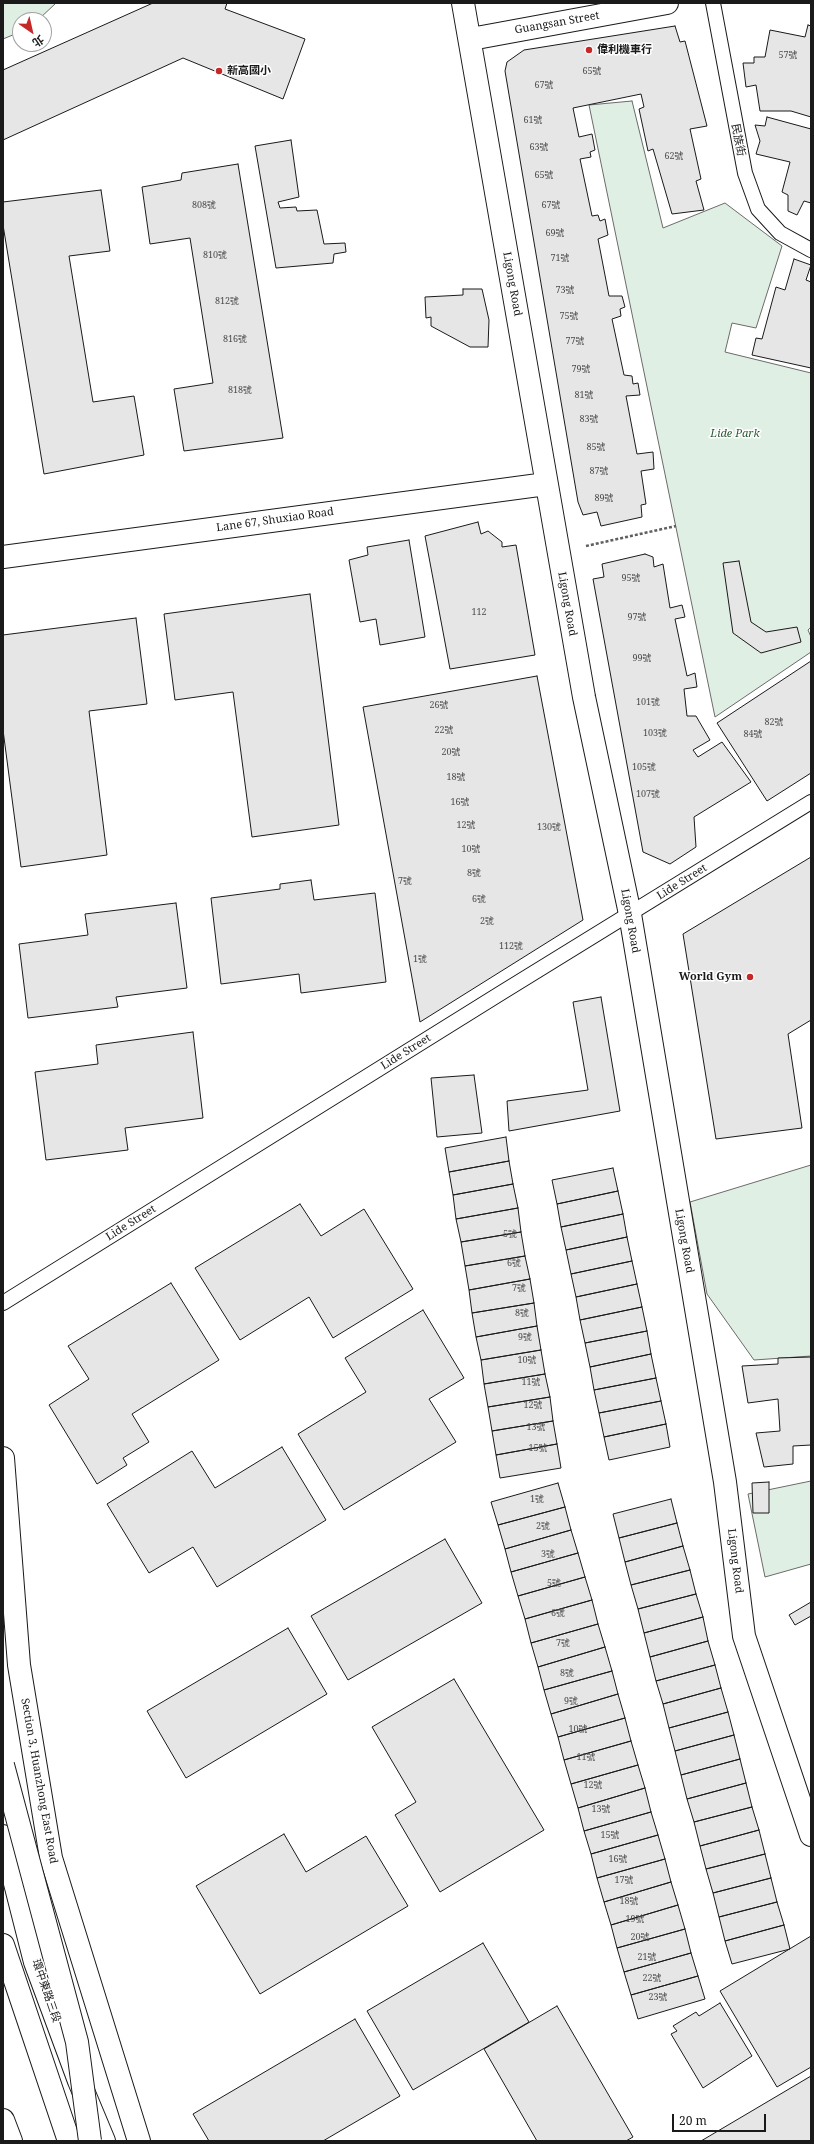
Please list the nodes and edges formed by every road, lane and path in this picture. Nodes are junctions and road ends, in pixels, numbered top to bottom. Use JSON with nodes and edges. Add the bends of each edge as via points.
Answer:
{"nodes":[{"id":1,"x":463,"y":3,"type":"edge"},
{"id":2,"x":667,"y":3,"type":"edge"},
{"id":3,"x":713,"y":3,"type":"edge"},
{"id":4,"x":641,"y":5,"type":"edge"},
{"id":5,"x":471,"y":39,"type":"junction"},
{"id":6,"x":811,"y":250,"type":"edge"},
{"id":7,"x":546,"y":484,"type":"junction"},
{"id":8,"x":676,"y":526,"type":"dead end"},
{"id":9,"x":558,"y":552,"type":"junction"},
{"id":10,"x":3,"y":557,"type":"edge"},
{"id":11,"x":811,"y":802,"type":"edge"},
{"id":12,"x":630,"y":914,"type":"junction"},
{"id":13,"x":3,"y":1303,"type":"edge"},
{"id":14,"x":3,"y":1458,"type":"edge"},
{"id":15,"x":3,"y":1764,"type":"edge"},
{"id":16,"x":811,"y":1835,"type":"edge"},
{"id":17,"x":3,"y":1836,"type":"edge"},
{"id":18,"x":3,"y":1946,"type":"edge"},
{"id":19,"x":3,"y":2120,"type":"edge"},
{"id":20,"x":11,"y":2141,"type":"edge"},
{"id":21,"x":69,"y":2141,"type":"edge"},
{"id":22,"x":90,"y":2141,"type":"edge"},
{"id":23,"x":104,"y":2141,"type":"edge"},
{"id":24,"x":139,"y":2141,"type":"edge"}],
"edges":[{"from":1,"to":5,"type":"main road","name":"Ligong Road"},
{"from":2,"to":4,"type":"main road","name":"Guangsan Street"},
{"from":3,"to":6,"type":"lane","name":"民族街","via":[[745,173],[758,209],[780,233]]},
{"from":4,"to":5,"type":"main road","name":"Guangsan Street"},
{"from":5,"to":7,"type":"main road","name":"Ligong Road"},
{"from":7,"to":9,"type":"main road","name":"Ligong Road"},
{"from":7,"to":10,"type":"main road","name":"Lane 67, Shuxiao Road"},
{"from":8,"to":9,"type":"path"},
{"from":9,"to":12,"type":"main road","name":"Ligong Road","via":[[584,697]]},
{"from":11,"to":12,"type":"lane","name":"Lide Street"},
{"from":12,"to":13,"type":"lane","name":"Lide Street"},
{"from":12,"to":16,"type":"main road","name":"Ligong Road","via":[[725,1482],[744,1636]]},
{"from":14,"to":24,"type":"main road","name":"Section 3, Huanzhong East Road","via":[[20,1665],[51,1858]]},
{"from":15,"to":22,"type":"main road","bridge":true,"via":[[77,2042]]},
{"from":17,"to":23,"type":"main road","name":"環中東路三段","via":[[35,1962]]},
{"from":18,"to":21,"type":"main road"},
{"from":19,"to":20,"type":"main road"}]}
